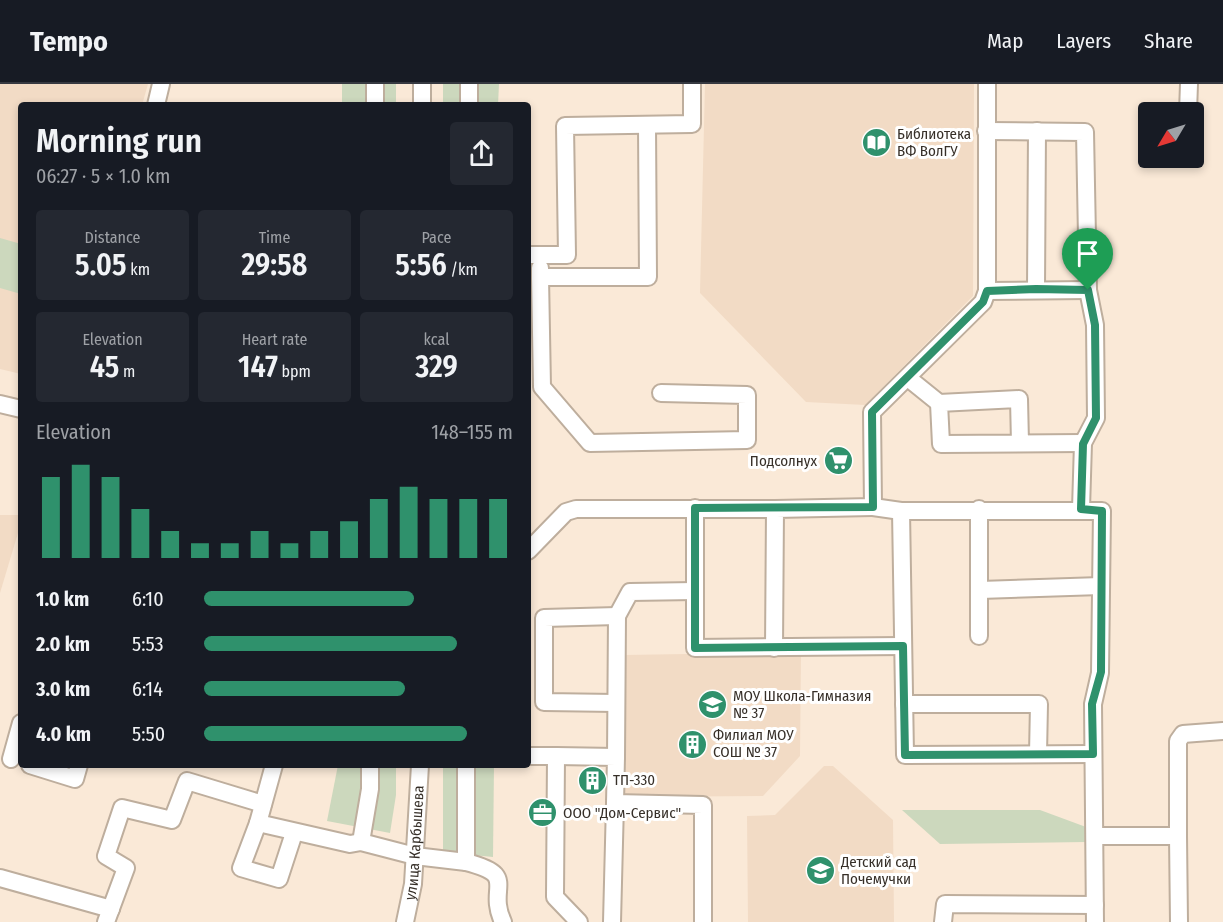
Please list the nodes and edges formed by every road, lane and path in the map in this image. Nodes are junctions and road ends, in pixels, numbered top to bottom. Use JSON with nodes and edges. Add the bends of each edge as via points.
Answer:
{"nodes":[{"id":1,"x":161,"y":84,"type":"edge"},
{"id":2,"x":375,"y":84,"type":"edge"},
{"id":3,"x":422,"y":84,"type":"edge"},
{"id":4,"x":469,"y":84,"type":"edge"},
{"id":5,"x":692,"y":84,"type":"edge"},
{"id":6,"x":987,"y":84,"type":"edge"},
{"id":7,"x":1189,"y":84,"type":"edge"},
{"id":8,"x":157,"y":102,"type":"edge"},
{"id":9,"x":375,"y":102,"type":"edge"},
{"id":10,"x":422,"y":102,"type":"edge"},
{"id":11,"x":469,"y":102,"type":"edge"},
{"id":12,"x":1188,"y":102,"type":"edge"},
{"id":13,"x":647,"y":125,"type":"junction"},
{"id":14,"x":986,"y":131,"type":"junction"},
{"id":15,"x":1037,"y":131,"type":"junction"},
{"id":16,"x":534,"y":255,"type":"edge"},
{"id":17,"x":540,"y":277,"type":"junction"},
{"id":18,"x":1036,"y":289,"type":"junction"},
{"id":19,"x":1088,"y":290,"type":"junction"},
{"id":20,"x":987,"y":291,"type":"junction"},
{"id":21,"x":908,"y":378,"type":"junction"},
{"id":22,"x":661,"y":393,"type":"dead end"},
{"id":23,"x":939,"y":403,"type":"junction"},
{"id":24,"x":0,"y":404,"type":"edge"},
{"id":25,"x":18,"y":408,"type":"edge"},
{"id":26,"x":1020,"y":443,"type":"junction"},
{"id":27,"x":1083,"y":444,"type":"junction"},
{"id":28,"x":873,"y":507,"type":"junction"},
{"id":29,"x":695,"y":508,"type":"junction"},
{"id":30,"x":775,"y":509,"type":"junction"},
{"id":31,"x":979,"y":509,"type":"junction"},
{"id":32,"x":1081,"y":509,"type":"junction"},
{"id":33,"x":901,"y":511,"type":"junction"},
{"id":34,"x":531,"y":549,"type":"edge"},
{"id":35,"x":1101,"y":586,"type":"junction"},
{"id":36,"x":980,"y":590,"type":"junction"},
{"id":37,"x":695,"y":591,"type":"junction"},
{"id":38,"x":617,"y":616,"type":"junction"},
{"id":39,"x":979,"y":636,"type":"dead end"},
{"id":40,"x":903,"y":646,"type":"junction"},
{"id":41,"x":774,"y":648,"type":"junction"},
{"id":42,"x":616,"y":704,"type":"junction"},
{"id":43,"x":904,"y":704,"type":"junction"},
{"id":44,"x":1223,"y":731,"type":"edge"},
{"id":45,"x":18,"y":733,"type":"edge"},
{"id":46,"x":1038,"y":753,"type":"junction"},
{"id":47,"x":1093,"y":754,"type":"junction"},
{"id":48,"x":531,"y":756,"type":"edge"},
{"id":49,"x":556,"y":756,"type":"junction"},
{"id":50,"x":616,"y":757,"type":"junction"},
{"id":51,"x":10,"y":760,"type":"edge"},
{"id":52,"x":40,"y":768,"type":"edge"},
{"id":53,"x":78,"y":768,"type":"edge"},
{"id":54,"x":273,"y":768,"type":"edge"},
{"id":55,"x":370,"y":768,"type":"edge"},
{"id":56,"x":420,"y":768,"type":"edge"},
{"id":57,"x":466,"y":768,"type":"edge"},
{"id":58,"x":615,"y":803,"type":"junction"},
{"id":59,"x":262,"y":804,"type":"junction"},
{"id":60,"x":258,"y":823,"type":"junction"},
{"id":61,"x":294,"y":833,"type":"junction"},
{"id":62,"x":1095,"y":836,"type":"junction"},
{"id":63,"x":1178,"y":836,"type":"junction"},
{"id":64,"x":361,"y":842,"type":"junction"},
{"id":65,"x":415,"y":856,"type":"junction"},
{"id":66,"x":466,"y":862,"type":"junction"},
{"id":67,"x":0,"y":878,"type":"edge"},
{"id":68,"x":1095,"y":914,"type":"edge"},
{"id":69,"x":109,"y":916,"type":"edge"},
{"id":70,"x":405,"y":922,"type":"edge"},
{"id":71,"x":503,"y":922,"type":"edge"},
{"id":72,"x":579,"y":922,"type":"edge"},
{"id":73,"x":612,"y":922,"type":"edge"},
{"id":74,"x":703,"y":922,"type":"edge"},
{"id":75,"x":943,"y":922,"type":"edge"},
{"id":76,"x":1179,"y":922,"type":"edge"}],
"edges":[{"from":1,"to":8,"type":"street"},
{"from":2,"to":9,"type":"street"},
{"from":3,"to":10,"type":"street"},
{"from":4,"to":11,"type":"street"},
{"from":5,"to":13,"type":"street","via":[[692,124]]},
{"from":6,"to":14,"type":"street"},
{"from":7,"to":12,"type":"street"},
{"from":13,"to":16,"type":"street","via":[[566,126],[567,255]]},
{"from":13,"to":17,"type":"street","via":[[648,277]]},
{"from":14,"to":15,"type":"street"},
{"from":14,"to":20,"type":"street"},
{"from":15,"to":18,"type":"street"},
{"from":15,"to":19,"type":"street","via":[[1085,132]]},
{"from":16,"to":17,"type":"street"},
{"from":17,"to":22,"type":"street","via":[[542,387],[590,443],[747,440],[747,395]]},
{"from":18,"to":19,"type":"street"},
{"from":18,"to":20,"type":"street"},
{"from":19,"to":27,"type":"street","via":[[1095,325],[1096,418]]},
{"from":20,"to":21,"type":"street","via":[[983,302]]},
{"from":21,"to":23,"type":"street"},
{"from":21,"to":28,"type":"street","via":[[872,412]]},
{"from":23,"to":26,"type":"street","via":[[941,444]]},
{"from":23,"to":26,"type":"street","via":[[1019,399]]},
{"from":24,"to":25,"type":"street"},
{"from":26,"to":27,"type":"street"},
{"from":27,"to":32,"type":"street"},
{"from":28,"to":30,"type":"street"},
{"from":28,"to":33,"type":"street"},
{"from":29,"to":30,"type":"street"},
{"from":29,"to":34,"type":"street","via":[[576,509],[566,512]]},
{"from":29,"to":37,"type":"street"},
{"from":30,"to":41,"type":"street"},
{"from":31,"to":32,"type":"street"},
{"from":31,"to":33,"type":"street"},
{"from":31,"to":36,"type":"street"},
{"from":32,"to":35,"type":"street","via":[[1102,511]]},
{"from":33,"to":40,"type":"street"},
{"from":35,"to":36,"type":"street"},
{"from":35,"to":47,"type":"street","via":[[1101,672],[1092,704]]},
{"from":36,"to":39,"type":"street"},
{"from":37,"to":38,"type":"street","via":[[630,592]]},
{"from":37,"to":41,"type":"street","via":[[695,648]]},
{"from":38,"to":42,"type":"street"},
{"from":38,"to":42,"type":"street","via":[[544,618],[543,702]]},
{"from":40,"to":41,"type":"street"},
{"from":40,"to":43,"type":"street"},
{"from":42,"to":50,"type":"street"},
{"from":43,"to":46,"type":"street","via":[[1039,704]]},
{"from":43,"to":46,"type":"street","via":[[905,755]]},
{"from":44,"to":63,"type":"street","via":[[1191,732],[1178,741]]},
{"from":45,"to":51,"type":"street"},
{"from":46,"to":47,"type":"street"},
{"from":47,"to":62,"type":"street"},
{"from":48,"to":49,"type":"street"},
{"from":49,"to":50,"type":"street"},
{"from":49,"to":72,"type":"street","via":[[555,897]]},
{"from":50,"to":58,"type":"street"},
{"from":52,"to":53,"type":"street","via":[[75,779]]},
{"from":54,"to":59,"type":"street"},
{"from":55,"to":64,"type":"street"},
{"from":56,"to":65,"type":"street","name":"улица Карбышева"},
{"from":57,"to":66,"type":"street"},
{"from":58,"to":73,"type":"street"},
{"from":58,"to":74,"type":"street","via":[[703,805]]},
{"from":59,"to":60,"type":"street"},
{"from":59,"to":69,"type":"street","via":[[187,781],[172,820],[122,808],[106,856],[126,868]]},
{"from":60,"to":61,"type":"street"},
{"from":60,"to":61,"type":"street","via":[[241,868],[279,879]]},
{"from":61,"to":64,"type":"street","via":[[350,844]]},
{"from":62,"to":63,"type":"street"},
{"from":62,"to":68,"type":"street"},
{"from":63,"to":76,"type":"street"},
{"from":64,"to":65,"type":"street"},
{"from":65,"to":66,"type":"street"},
{"from":65,"to":70,"type":"street","name":"улица Карбышева"},
{"from":66,"to":71,"type":"street","via":[[491,869],[497,876]]},
{"from":67,"to":69,"type":"street"},
{"from":68,"to":75,"type":"street","via":[[945,904]]}]}
